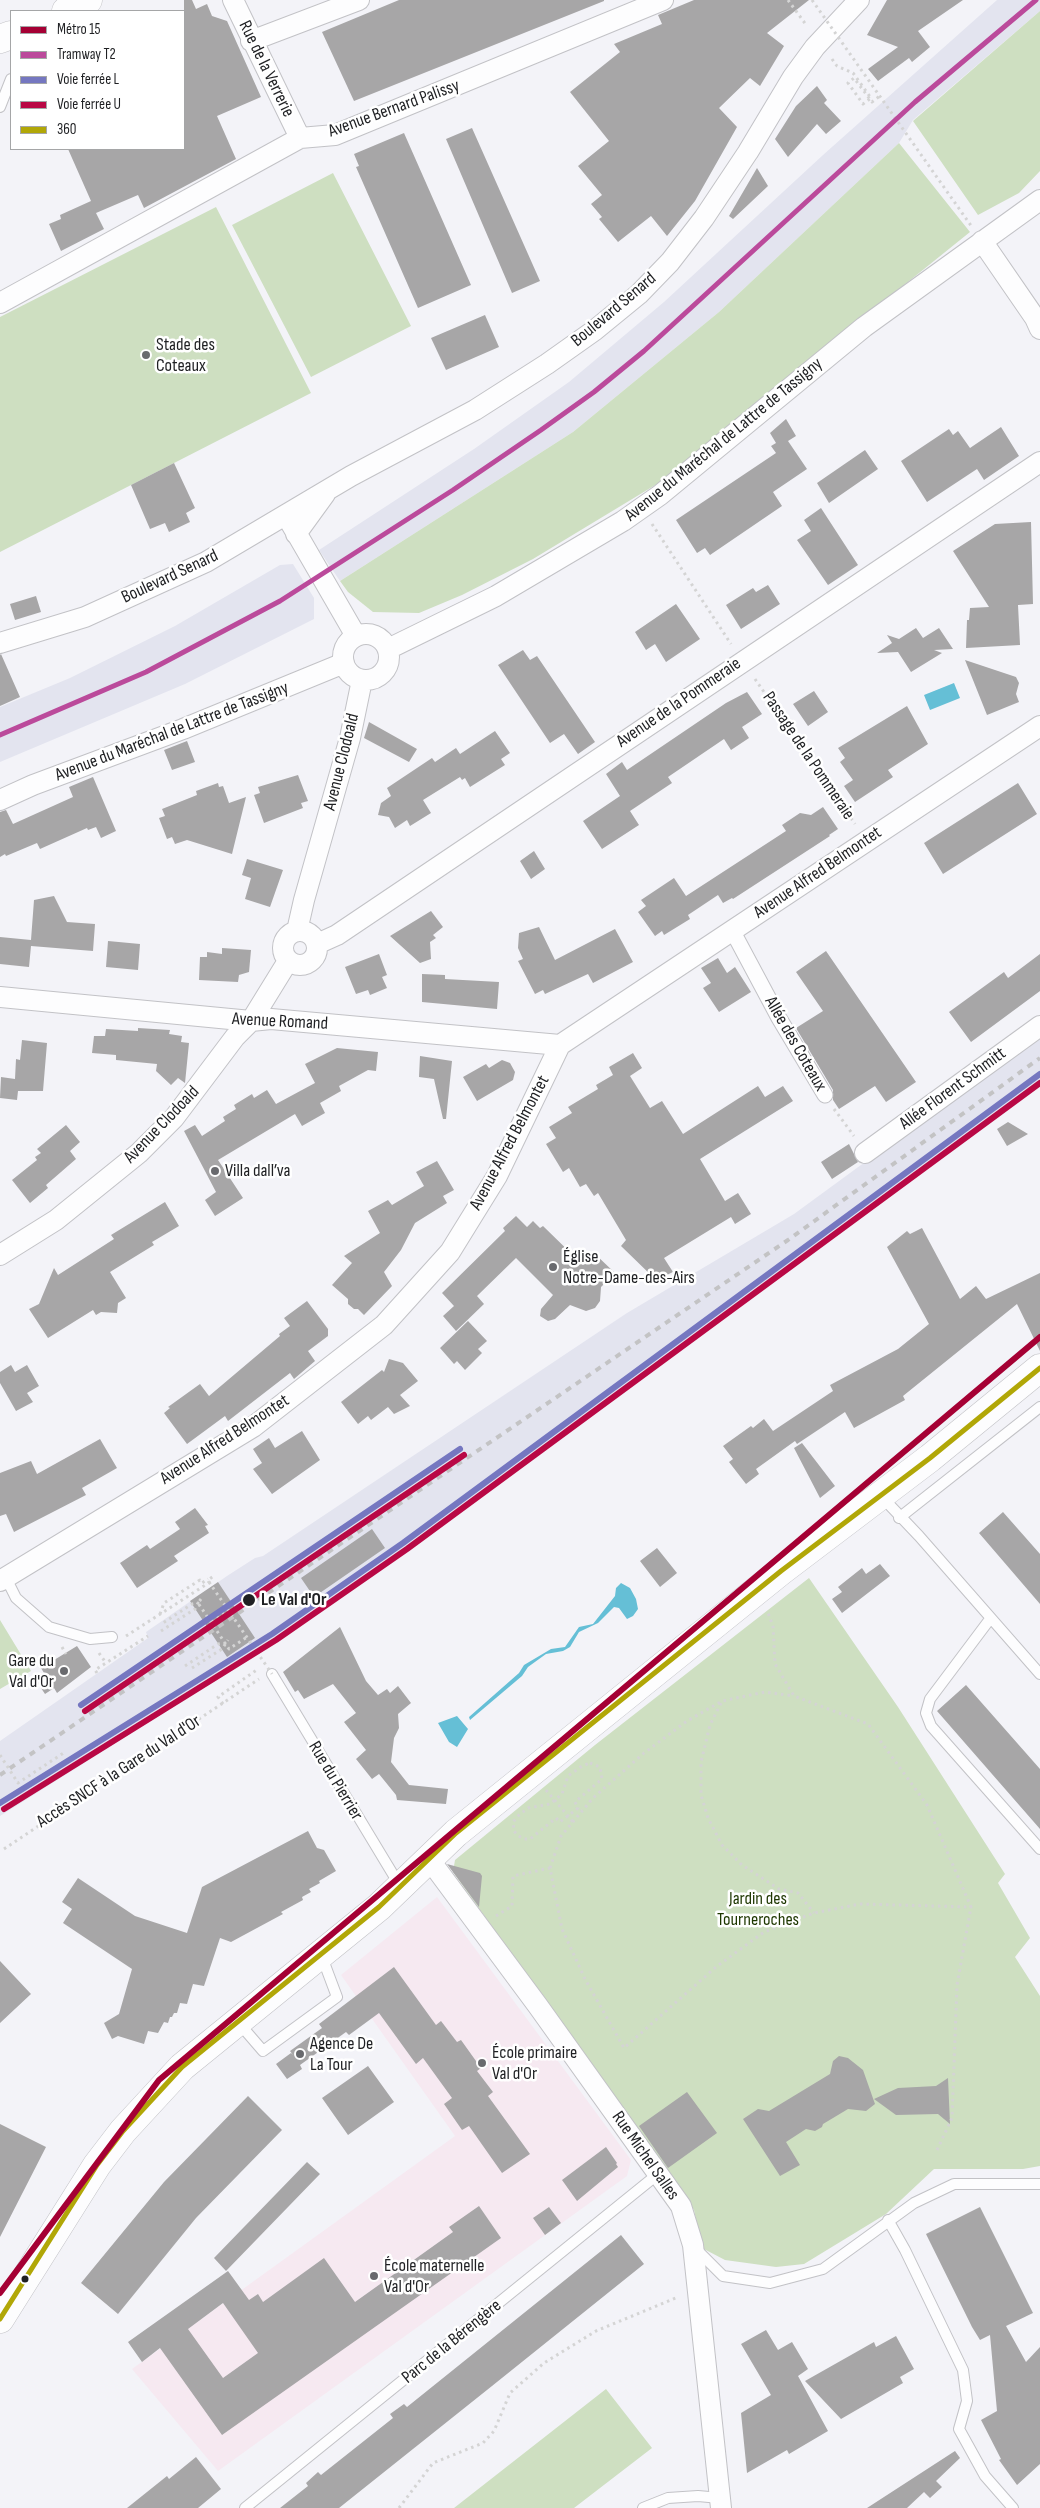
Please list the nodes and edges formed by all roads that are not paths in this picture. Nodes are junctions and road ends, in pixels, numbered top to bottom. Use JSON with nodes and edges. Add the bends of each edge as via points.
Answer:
{"nodes":[{"id":1,"x":88,"y":0,"type":"edge"},
{"id":2,"x":233,"y":0,"type":"edge"},
{"id":3,"x":360,"y":0,"type":"edge"},
{"id":4,"x":664,"y":0,"type":"edge"},
{"id":5,"x":859,"y":0,"type":"edge"},
{"id":6,"x":68,"y":10,"type":"edge"},
{"id":7,"x":251,"y":42,"type":"junction"},
{"id":8,"x":10,"y":82,"type":"edge"},
{"id":9,"x":0,"y":107,"type":"edge"},
{"id":10,"x":300,"y":138,"type":"junction"},
{"id":11,"x":1040,"y":200,"type":"edge"},
{"id":12,"x":977,"y":234,"type":"junction"},
{"id":13,"x":0,"y":303,"type":"edge"},
{"id":14,"x":1040,"y":330,"type":"edge"},
{"id":15,"x":1040,"y":462,"type":"edge"},
{"id":16,"x":329,"y":489,"type":"junction"},
{"id":17,"x":286,"y":515,"type":"junction"},
{"id":18,"x":299,"y":540,"type":"junction"},
{"id":19,"x":356,"y":636,"type":"junction"},
{"id":20,"x":0,"y":643,"type":"edge"},
{"id":21,"x":388,"y":649,"type":"junction"},
{"id":22,"x":344,"y":664,"type":"junction"},
{"id":23,"x":362,"y":680,"type":"junction"},
{"id":24,"x":1040,"y":726,"type":"edge"},
{"id":25,"x":0,"y":800,"type":"edge"},
{"id":26,"x":732,"y":930,"type":"junction"},
{"id":27,"x":297,"y":931,"type":"junction"},
{"id":28,"x":317,"y":944,"type":"junction"},
{"id":29,"x":288,"y":961,"type":"junction"},
{"id":30,"x":0,"y":998,"type":"edge"},
{"id":31,"x":251,"y":1021,"type":"junction"},
{"id":32,"x":1040,"y":1026,"type":"edge"},
{"id":33,"x":560,"y":1045,"type":"junction"},
{"id":34,"x":825,"y":1096,"type":"road end"},
{"id":35,"x":866,"y":1153,"type":"road end"},
{"id":36,"x":0,"y":1255,"type":"edge"},
{"id":37,"x":1040,"y":1368,"type":"edge"},
{"id":38,"x":1040,"y":1406,"type":"edge"},
{"id":39,"x":880,"y":1496,"type":"junction"},
{"id":40,"x":899,"y":1518,"type":"junction"},
{"id":41,"x":3,"y":1579,"type":"edge"},
{"id":42,"x":990,"y":1619,"type":"junction"},
{"id":43,"x":112,"y":1636,"type":"road end"},
{"id":44,"x":269,"y":1674,"type":"road end"},
{"id":45,"x":1040,"y":1674,"type":"edge"},
{"id":46,"x":1040,"y":1849,"type":"edge"},
{"id":47,"x":429,"y":1859,"type":"junction"},
{"id":48,"x":400,"y":1887,"type":"junction"},
{"id":49,"x":321,"y":1954,"type":"junction"},
{"id":50,"x":237,"y":2022,"type":"junction"},
{"id":51,"x":658,"y":2174,"type":"junction"},
{"id":52,"x":1040,"y":2184,"type":"edge"},
{"id":53,"x":888,"y":2220,"type":"junction"},
{"id":54,"x":693,"y":2245,"type":"junction"},
{"id":55,"x":0,"y":2319,"type":"edge"},
{"id":56,"x":720,"y":2503,"type":"edge"},
{"id":57,"x":245,"y":2508,"type":"edge"},
{"id":58,"x":643,"y":2508,"type":"edge"},
{"id":59,"x":1013,"y":2508,"type":"edge"}],
"edges":[{"from":1,"to":6,"type":"main road"},
{"from":2,"to":7,"type":"street","name":"Rue de la Verrerie"},
{"from":3,"to":7,"type":"street"},
{"from":4,"to":10,"type":"street","name":"Avenue Bernard Palissy","via":[[335,135]]},
{"from":5,"to":16,"type":"street","name":"Boulevard Senard","via":[[820,41],[793,77],[704,218],[670,262],[639,294],[547,364],[475,410]]},
{"from":7,"to":10,"type":"street","name":"Rue de la Verrerie"},
{"from":8,"to":9,"type":"lane"},
{"from":10,"to":13,"type":"street","name":"Avenue Bernard Palissy"},
{"from":11,"to":12,"type":"street","name":"Avenue du Maréchal de Lattre de Tassigny"},
{"from":12,"to":14,"type":"street"},
{"from":12,"to":21,"type":"street","name":"Avenue du Maréchal de Lattre de Tassigny","via":[[667,489],[623,521],[496,596]]},
{"from":15,"to":28,"type":"street","name":"Avenue de la Pommeraie","via":[[337,935]]},
{"from":16,"to":17,"type":"street","name":"Boulevard Senard"},
{"from":16,"to":18,"type":"street","name":"Boulevard Senard"},
{"from":17,"to":18,"type":"street"},
{"from":17,"to":20,"type":"street","name":"Boulevard Senard","via":[[206,562],[93,613]]},
{"from":18,"to":19,"type":"street"},
{"from":19,"to":21,"type":"street","via":[[374,635]]},
{"from":19,"to":22,"type":"street","via":[[345,648]]},
{"from":21,"to":23,"type":"street","via":[[386,669],[375,678]]},
{"from":22,"to":23,"type":"street","via":[[351,674]]},
{"from":22,"to":25,"type":"street","name":"Avenue du Maréchal de Lattre de Tassigny"},
{"from":23,"to":27,"type":"street","name":"Avenue Clodoald","via":[[350,738]]},
{"from":24,"to":26,"type":"street","name":"Avenue Alfred Belmontet"},
{"from":26,"to":33,"type":"street","name":"Avenue Alfred Belmontet"},
{"from":26,"to":34,"type":"street","name":"Allée des Coteaux"},
{"from":27,"to":28,"type":"street","via":[[307,932]]},
{"from":27,"to":29,"type":"street","via":[[286,937],[283,945]]},
{"from":28,"to":29,"type":"street","via":[[316,956],[306,964],[296,965]]},
{"from":29,"to":31,"type":"street","name":"Avenue Clodoald"},
{"from":30,"to":31,"type":"street","name":"Avenue Romand"},
{"from":31,"to":33,"type":"street","name":"Avenue Romand","via":[[271,1019]]},
{"from":31,"to":36,"type":"street","name":"Avenue Clodoald","via":[[235,1037],[174,1118],[139,1153],[56,1220]]},
{"from":32,"to":35,"type":"street","name":"Allée Florent Schmitt"},
{"from":33,"to":41,"type":"street","name":"Avenue Alfred Belmontet","via":[[497,1176],[450,1252],[384,1325],[253,1426]]},
{"from":37,"to":39,"type":"main road"},
{"from":38,"to":40,"type":"lane"},
{"from":39,"to":40,"type":"lane"},
{"from":39,"to":47,"type":"main road","via":[[456,1833]]},
{"from":40,"to":42,"type":"lane","via":[[919,1536]]},
{"from":41,"to":43,"type":"lane","via":[[16,1598],[49,1627],[90,1638]]},
{"from":42,"to":45,"type":"lane"},
{"from":42,"to":46,"type":"lane","via":[[930,1699],[926,1713],[931,1726]]},
{"from":44,"to":48,"type":"lane","name":"Rue du Pierrier"},
{"from":47,"to":48,"type":"main road"},
{"from":47,"to":51,"type":"street","name":"Rue Michel Salles"},
{"from":48,"to":49,"type":"main road"},
{"from":49,"to":50,"type":"main road"},
{"from":49,"to":50,"type":"lane","via":[[337,1997],[263,2051]]},
{"from":50,"to":55,"type":"main road","via":[[182,2067],[123,2131],[97,2165]]},
{"from":51,"to":54,"type":"street","name":"Rue Michel Salles","via":[[681,2206]]},
{"from":51,"to":57,"type":"lane","name":"Parc de la Bérengère"},
{"from":52,"to":53,"type":"lane","via":[[954,2184]]},
{"from":53,"to":54,"type":"lane","via":[[823,2268],[770,2283],[723,2276]]},
{"from":53,"to":59,"type":"lane","via":[[963,2370],[967,2401],[959,2430],[985,2476]]},
{"from":54,"to":56,"type":"street","name":"Rue Michel Salles"},
{"from":56,"to":58,"type":"lane","via":[[698,2496],[668,2498]]}]}
